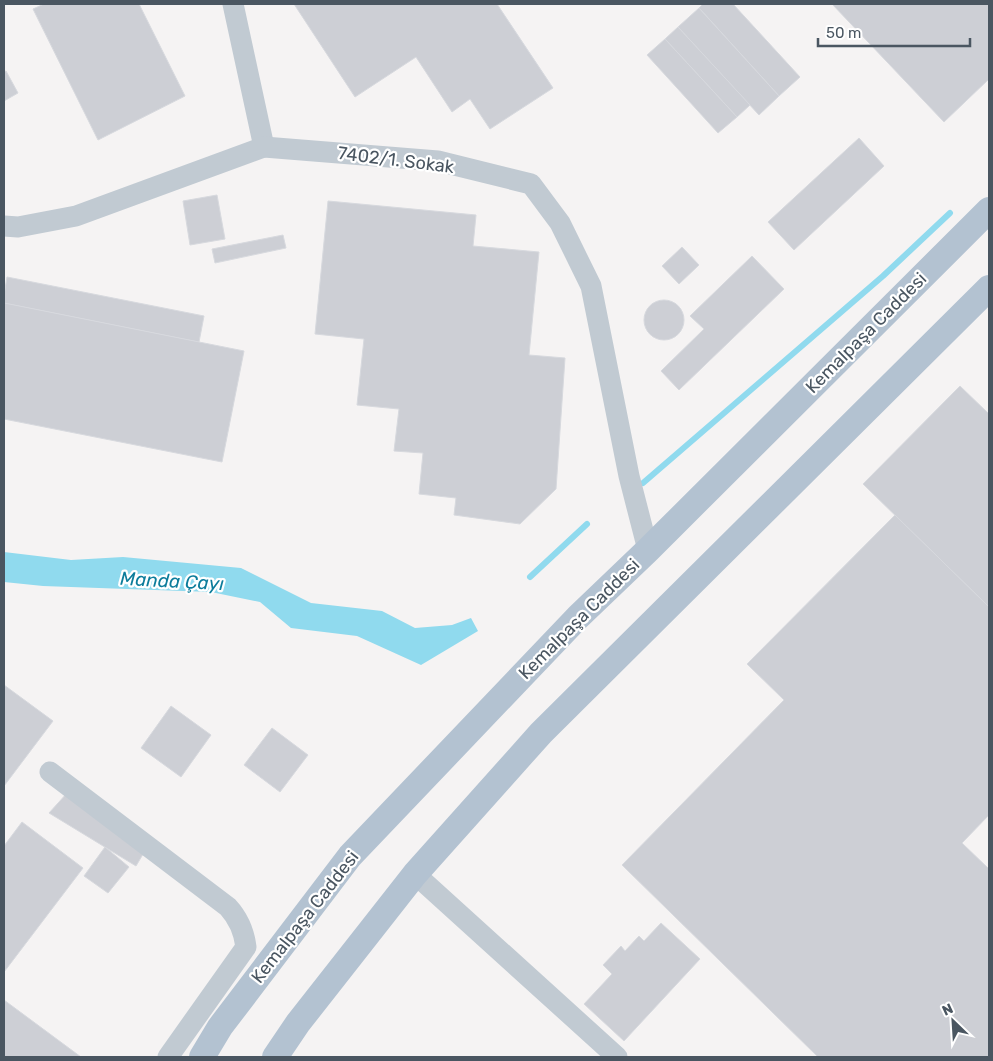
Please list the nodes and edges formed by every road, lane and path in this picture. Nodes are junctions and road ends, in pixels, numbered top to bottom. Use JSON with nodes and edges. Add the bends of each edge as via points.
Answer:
{"nodes":[{"id":1,"x":233,"y":4,"type":"edge"},
{"id":2,"x":264,"y":147,"type":"junction"},
{"id":3,"x":989,"y":210,"type":"edge"},
{"id":4,"x":4,"y":226,"type":"edge"},
{"id":5,"x":989,"y":288,"type":"edge"},
{"id":6,"x":648,"y":550,"type":"junction"},
{"id":7,"x":50,"y":772,"type":"dead end"},
{"id":8,"x":415,"y":874,"type":"junction"},
{"id":9,"x":168,"y":1057,"type":"edge"},
{"id":10,"x":202,"y":1057,"type":"edge"},
{"id":11,"x":275,"y":1057,"type":"edge"},
{"id":12,"x":617,"y":1057,"type":"edge"}],
"edges":[{"from":1,"to":2,"type":"street"},
{"from":2,"to":4,"type":"street","name":"7402/1. Sokak","via":[[76,216],[18,227]]},
{"from":2,"to":6,"type":"street","name":"7402/1. Sokak","via":[[438,161],[530,184],[560,223],[591,286],[629,476]]},
{"from":3,"to":6,"type":"main road","name":"Kemalpaşa Caddesi"},
{"from":5,"to":8,"type":"main road","via":[[540,733]]},
{"from":6,"to":10,"type":"main road","name":"Kemalpaşa Caddesi","via":[[578,617],[350,856],[220,1027]]},
{"from":7,"to":9,"type":"street","via":[[228,907],[241,926],[246,947]]},
{"from":8,"to":11,"type":"main road"},
{"from":8,"to":12,"type":"street"}]}
